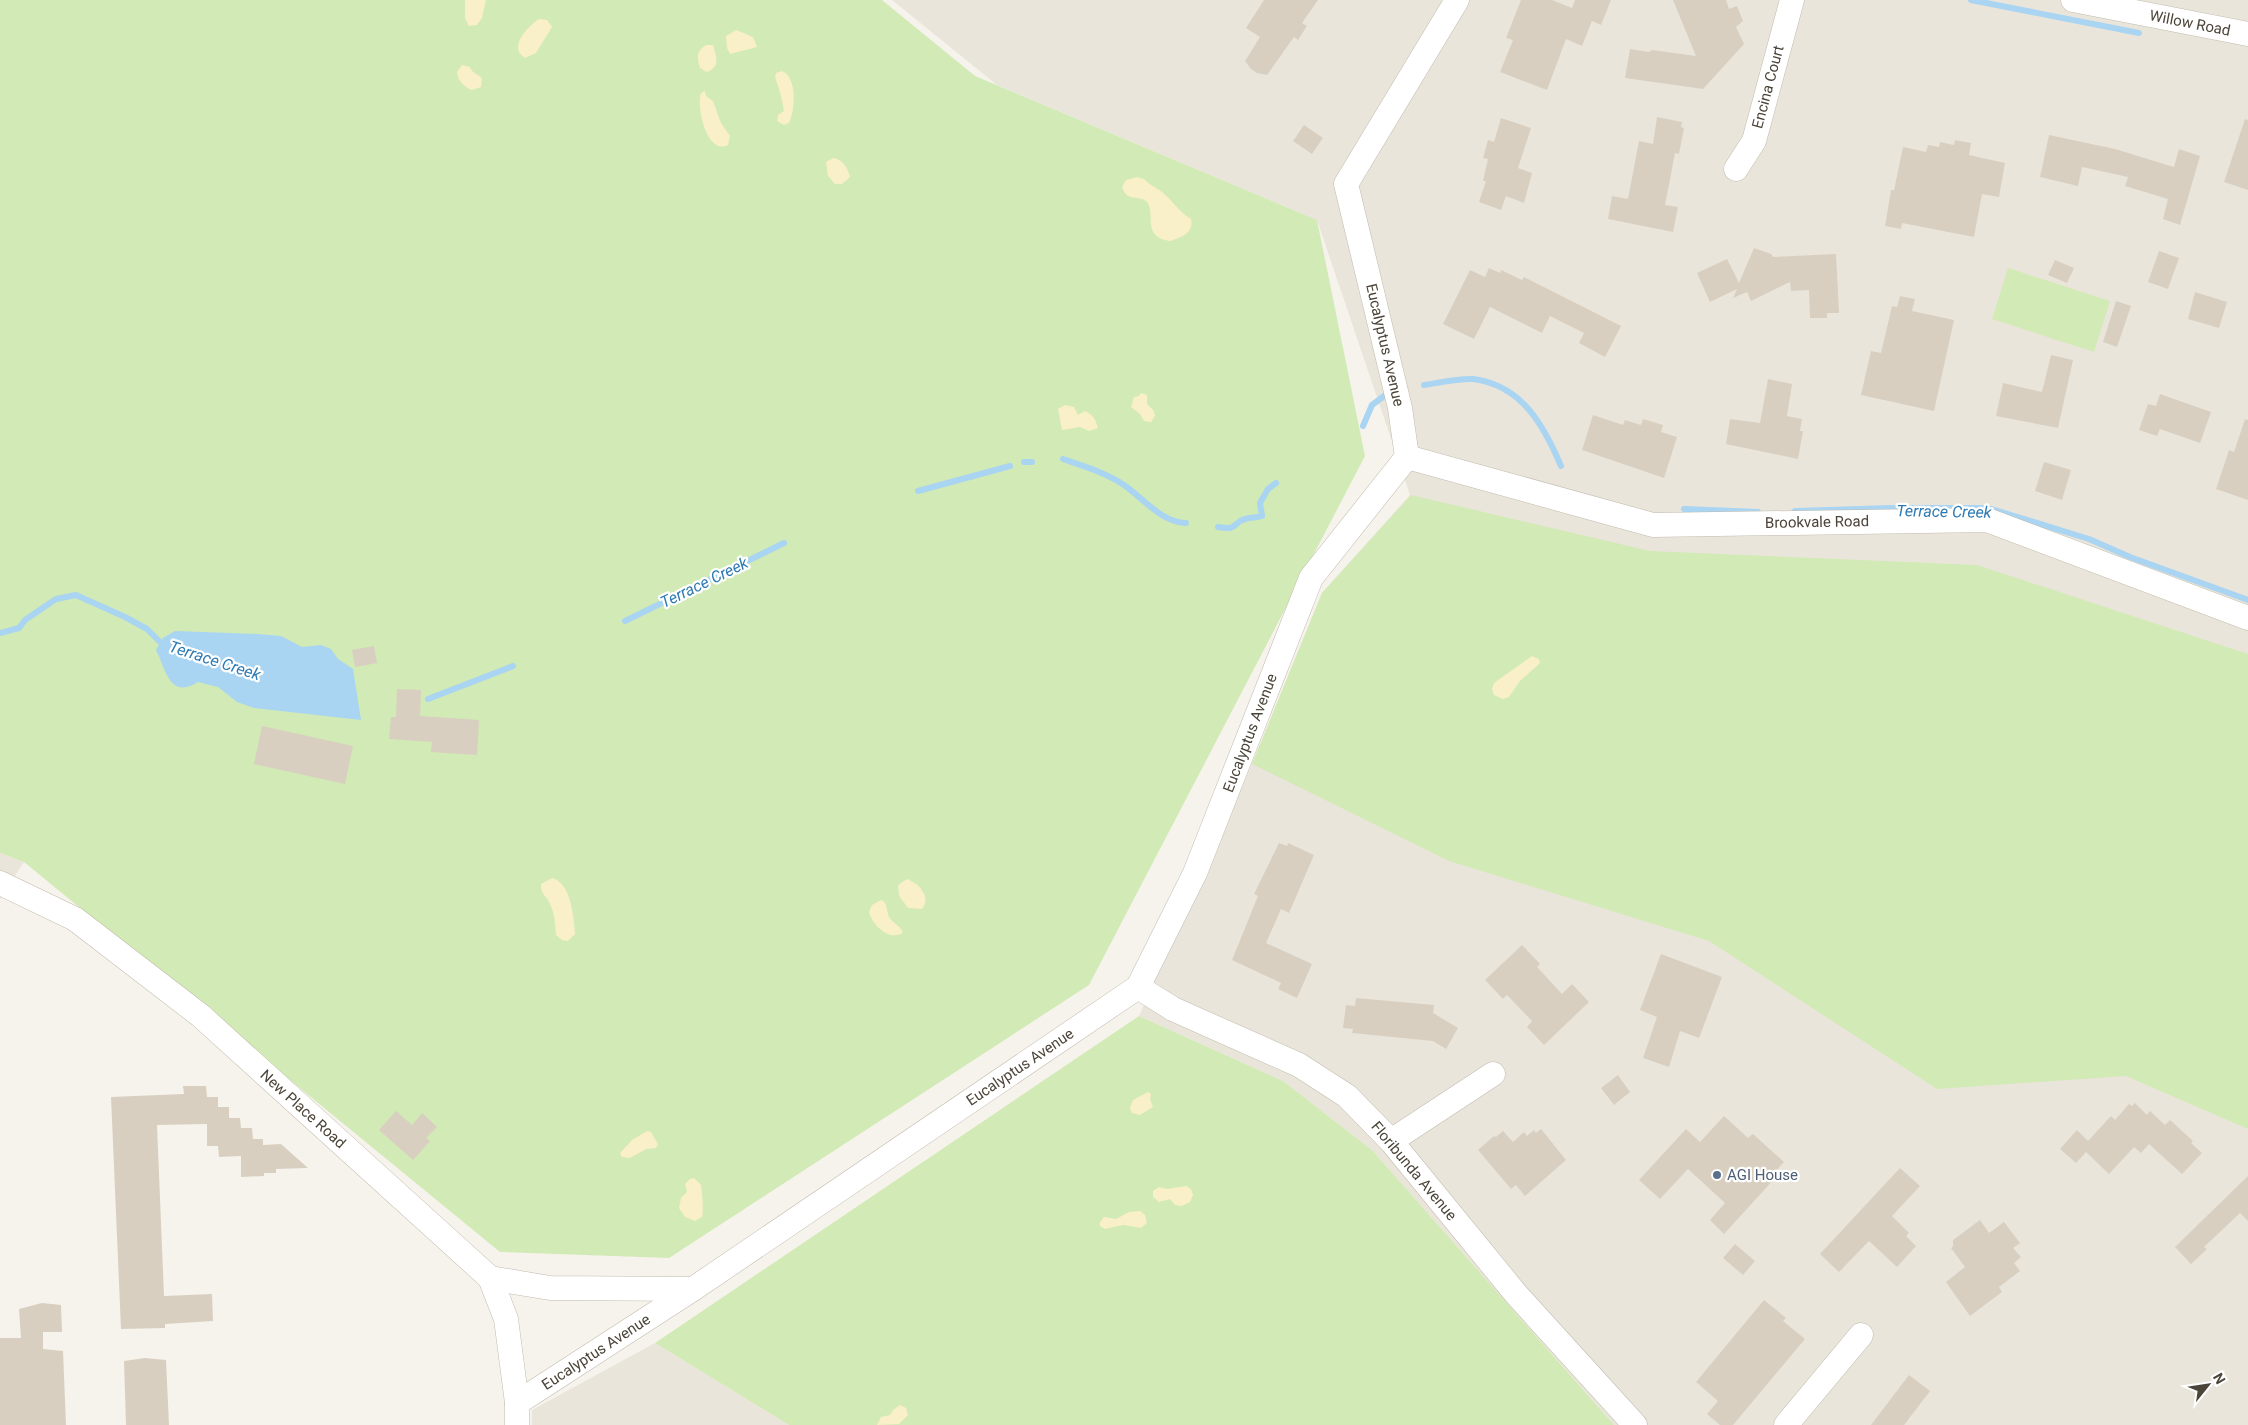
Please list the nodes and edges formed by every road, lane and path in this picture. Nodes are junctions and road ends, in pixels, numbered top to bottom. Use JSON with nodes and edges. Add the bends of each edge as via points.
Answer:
{"nodes":[{"id":1,"x":1456,"y":0,"type":"edge"},
{"id":2,"x":1792,"y":0,"type":"edge"},
{"id":3,"x":2073,"y":0,"type":"edge"},
{"id":4,"x":2248,"y":34,"type":"edge"},
{"id":5,"x":1736,"y":169,"type":"dead end"},
{"id":6,"x":1407,"y":457,"type":"junction"},
{"id":7,"x":2248,"y":618,"type":"edge"},
{"id":8,"x":0,"y":883,"type":"edge"},
{"id":9,"x":1138,"y":987,"type":"junction"},
{"id":10,"x":1493,"y":1074,"type":"dead end"},
{"id":11,"x":1391,"y":1142,"type":"junction"},
{"id":12,"x":490,"y":1278,"type":"junction"},
{"id":13,"x":694,"y":1289,"type":"junction"},
{"id":14,"x":1861,"y":1335,"type":"dead end"},
{"id":15,"x":518,"y":1414,"type":"edge"},
{"id":16,"x":1635,"y":1425,"type":"edge"},
{"id":17,"x":1786,"y":1425,"type":"edge"}],
"edges":[{"from":1,"to":6,"type":"street","name":"Eucalyptus Avenue","via":[[1346,184],[1400,408]]},
{"from":2,"to":5,"type":"street","name":"Encina Court","via":[[1754,141]]},
{"from":3,"to":4,"type":"street","name":"Willow Road"},
{"from":6,"to":7,"type":"street","name":"Brookvale Road","via":[[1653,525],[1987,520]]},
{"from":6,"to":9,"type":"street","name":"Eucalyptus Avenue","via":[[1311,578],[1195,873]]},
{"from":8,"to":12,"type":"street","name":"New Place Road","via":[[75,919],[201,1016]]},
{"from":9,"to":11,"type":"street","name":"Floribunda Avenue","via":[[1174,1008],[1299,1064],[1347,1096]]},
{"from":9,"to":13,"type":"street","name":"Eucalyptus Avenue"},
{"from":10,"to":11,"type":"street"},
{"from":11,"to":16,"type":"street","name":"Floribunda Avenue","via":[[1516,1294]]},
{"from":12,"to":13,"type":"street","name":"Eucalyptus Avenue","via":[[550,1288]]},
{"from":12,"to":15,"type":"street","name":"New Place Road","via":[[506,1319]]},
{"from":13,"to":15,"type":"street","name":"Eucalyptus Avenue"},
{"from":14,"to":17,"type":"street"}]}
